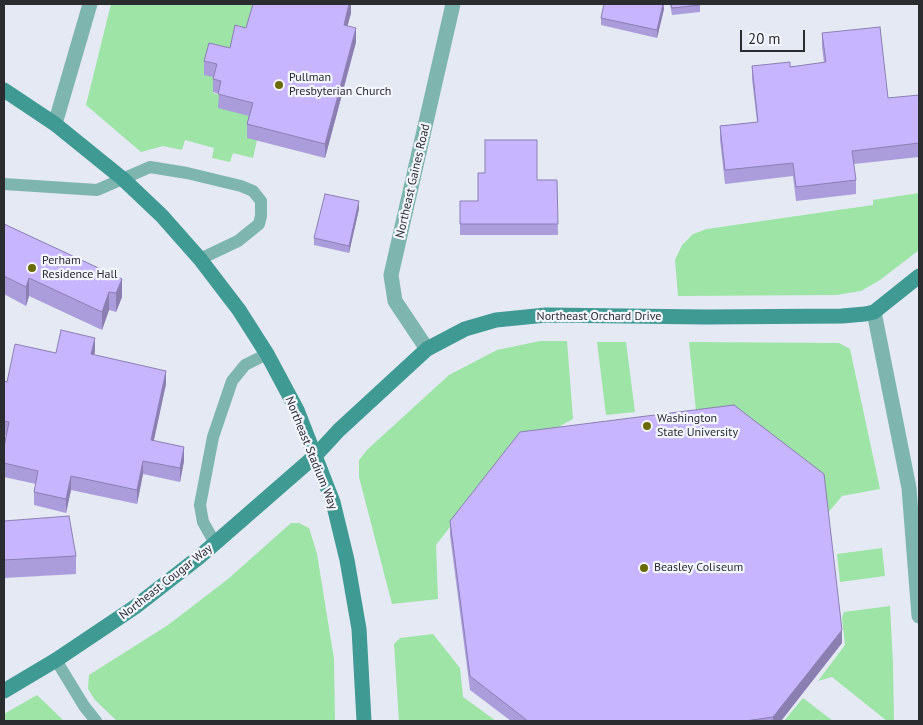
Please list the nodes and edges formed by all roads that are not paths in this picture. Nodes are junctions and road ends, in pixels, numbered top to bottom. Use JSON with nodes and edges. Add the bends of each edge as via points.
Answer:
{"nodes":[{"id":1,"x":90,"y":4,"type":"edge"},
{"id":2,"x":453,"y":4,"type":"edge"},
{"id":3,"x":4,"y":90,"type":"edge"},
{"id":4,"x":55,"y":124,"type":"junction"},
{"id":5,"x":123,"y":179,"type":"junction"},
{"id":6,"x":4,"y":184,"type":"edge"},
{"id":7,"x":200,"y":259,"type":"junction"},
{"id":8,"x":919,"y":276,"type":"edge"},
{"id":9,"x":874,"y":312,"type":"junction"},
{"id":10,"x":427,"y":349,"type":"junction"},
{"id":11,"x":267,"y":354,"type":"junction"},
{"id":12,"x":315,"y":456,"type":"junction"},
{"id":13,"x":916,"y":508,"type":"edge"},
{"id":14,"x":215,"y":543,"type":"junction"},
{"id":15,"x":919,"y":616,"type":"edge"},
{"id":16,"x":56,"y":660,"type":"junction"},
{"id":17,"x":4,"y":691,"type":"edge"},
{"id":18,"x":96,"y":721,"type":"edge"},
{"id":19,"x":364,"y":721,"type":"edge"}],
"edges":[{"from":1,"to":4,"type":"street"},
{"from":2,"to":10,"type":"street","name":"Northeast Gaines Road","via":[[390,274],[395,302]]},
{"from":3,"to":4,"type":"street","name":"Northeast Stadium Way"},
{"from":4,"to":5,"type":"street","name":"Northeast Stadium Way"},
{"from":5,"to":6,"type":"lane","via":[[97,190]]},
{"from":5,"to":7,"type":"street","name":"Northeast Stadium Way"},
{"from":5,"to":7,"type":"lane","via":[[150,167],[209,178],[253,191],[261,201],[259,224],[238,241]]},
{"from":7,"to":11,"type":"street","name":"Northeast Stadium Way"},
{"from":8,"to":9,"type":"street"},
{"from":9,"to":10,"type":"street","name":"Northeast Orchard Drive","via":[[832,316],[546,315],[483,323]]},
{"from":9,"to":13,"type":"street"},
{"from":10,"to":12,"type":"street","name":"Northeast Orchard Drive"},
{"from":11,"to":12,"type":"street","name":"Northeast Stadium Way","via":[[297,410]]},
{"from":11,"to":14,"type":"lane","via":[[244,365],[232,381],[213,437],[200,505],[203,522]]},
{"from":12,"to":14,"type":"street","name":"Northeast Cougar Way"},
{"from":12,"to":19,"type":"street","name":"Northeast Stadium Way","via":[[332,502],[354,592],[362,662]]},
{"from":13,"to":15,"type":"street"},
{"from":14,"to":16,"type":"street","name":"Northeast Cougar Way","via":[[135,607]]},
{"from":16,"to":17,"type":"street","name":"Northeast Cougar Way"},
{"from":16,"to":18,"type":"lane"}]}
